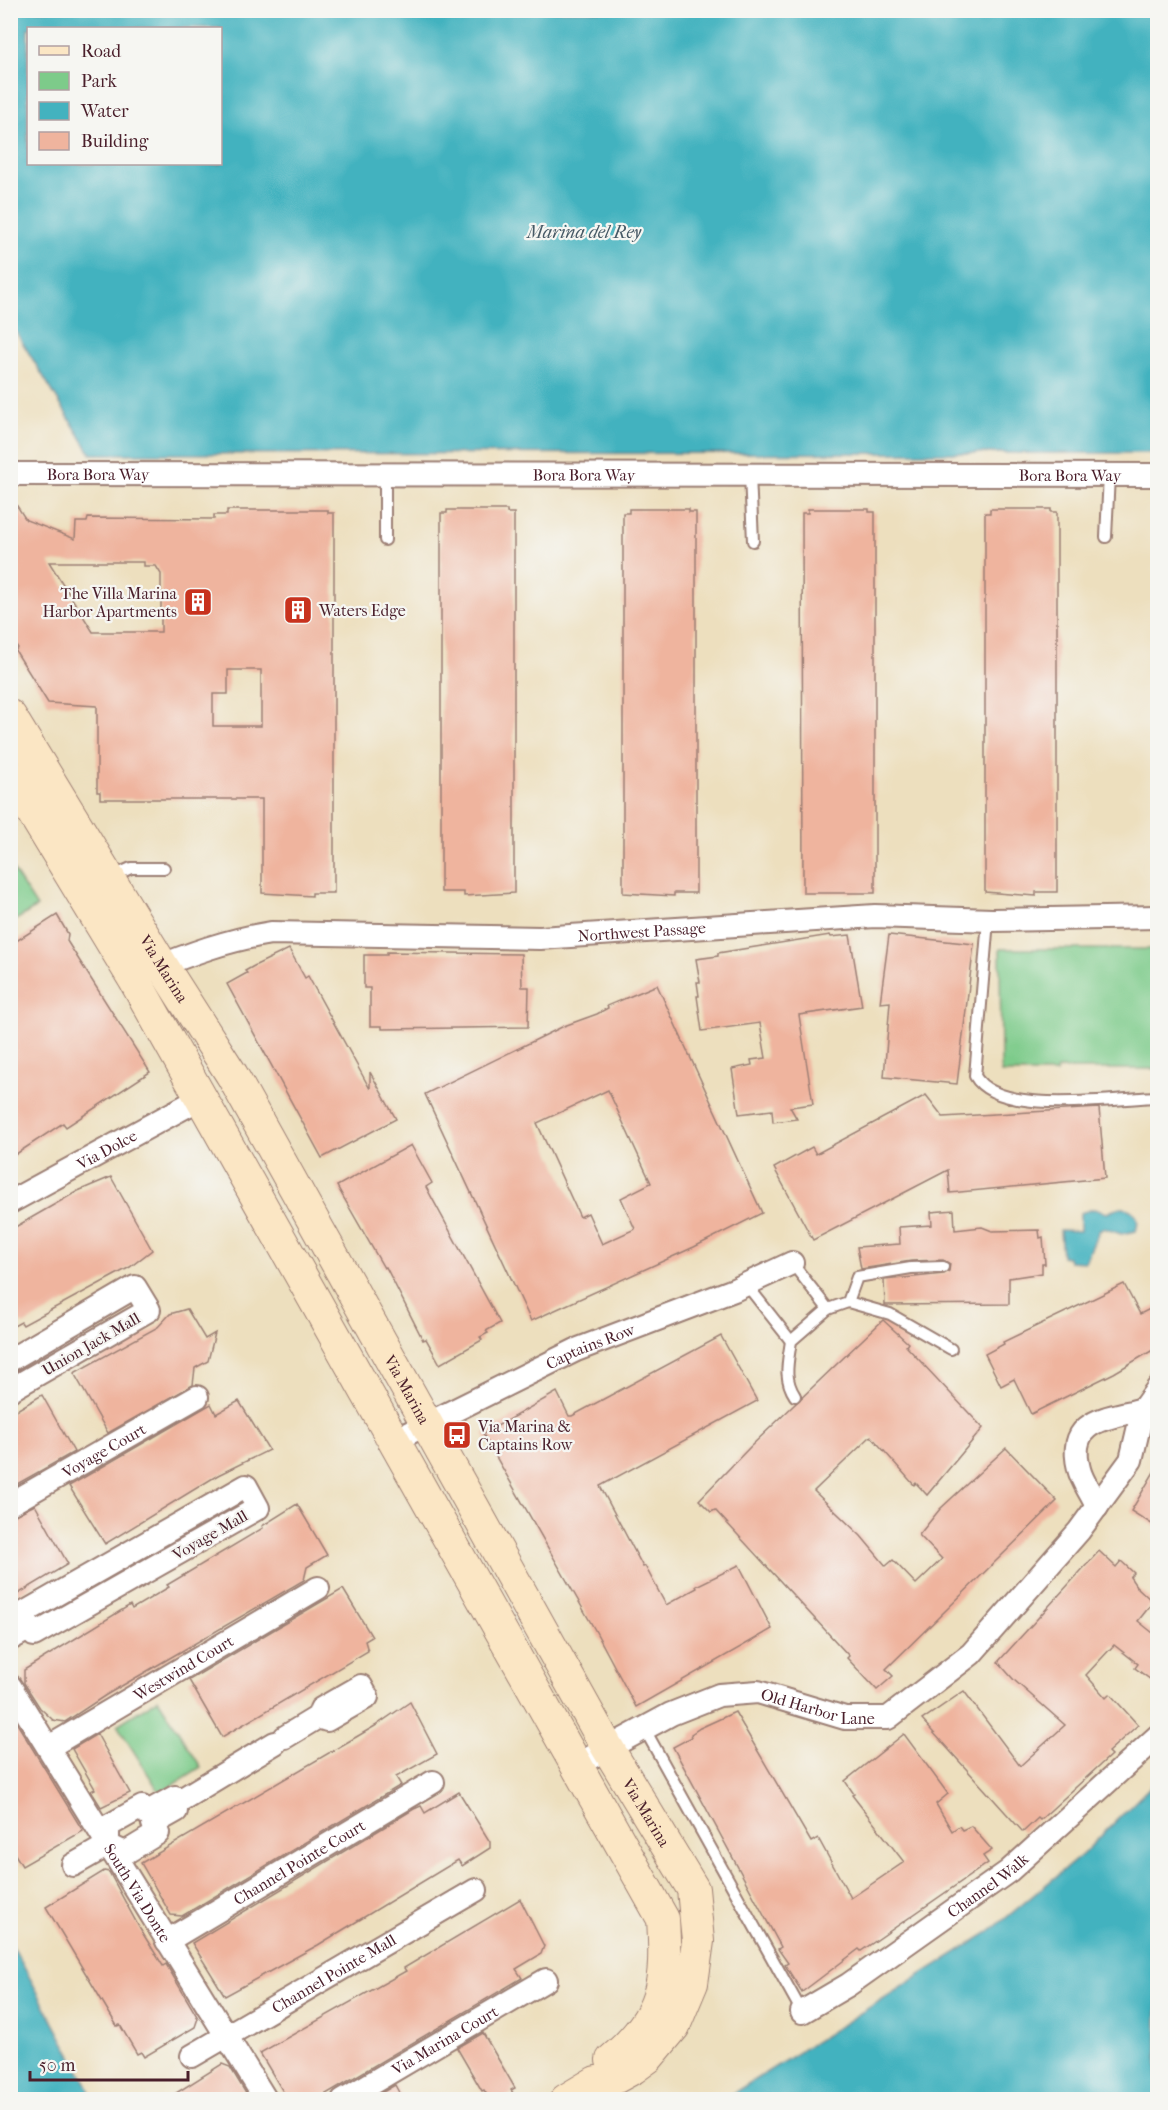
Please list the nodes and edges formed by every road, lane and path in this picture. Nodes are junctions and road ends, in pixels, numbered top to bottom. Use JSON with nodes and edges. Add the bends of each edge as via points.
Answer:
{"nodes":[{"id":1,"x":10,"y":474,"type":"edge"},
{"id":2,"x":385,"y":474,"type":"junction"},
{"id":3,"x":750,"y":475,"type":"junction"},
{"id":4,"x":1109,"y":475,"type":"junction"},
{"id":5,"x":1158,"y":475,"type":"edge"},
{"id":6,"x":1106,"y":537,"type":"dead end"},
{"id":7,"x":385,"y":540,"type":"dead end"},
{"id":8,"x":753,"y":541,"type":"dead end"},
{"id":9,"x":10,"y":716,"type":"edge"},
{"id":10,"x":10,"y":775,"type":"edge"},
{"id":11,"x":164,"y":868,"type":"dead end"},
{"id":12,"x":108,"y":878,"type":"junction"},
{"id":13,"x":1158,"y":917,"type":"edge"},
{"id":14,"x":988,"y":920,"type":"junction"},
{"id":15,"x":163,"y":967,"type":"junction"},
{"id":16,"x":134,"y":979,"type":"junction"},
{"id":17,"x":1158,"y":1096,"type":"edge"},
{"id":18,"x":201,"y":1098,"type":"junction"},
{"id":19,"x":10,"y":1202,"type":"edge"},
{"id":20,"x":792,"y":1263,"type":"joint"},
{"id":21,"x":943,"y":1267,"type":"dead end"},
{"id":22,"x":746,"y":1284,"type":"junction"},
{"id":23,"x":848,"y":1302,"type":"junction"},
{"id":24,"x":828,"y":1309,"type":"junction"},
{"id":25,"x":791,"y":1341,"type":"junction"},
{"id":26,"x":951,"y":1349,"type":"dead end"},
{"id":27,"x":10,"y":1360,"type":"edge"},
{"id":28,"x":1158,"y":1388,"type":"edge"},
{"id":29,"x":10,"y":1390,"type":"edge"},
{"id":30,"x":795,"y":1396,"type":"dead end"},
{"id":31,"x":196,"y":1397,"type":"dead end"},
{"id":32,"x":1143,"y":1409,"type":"junction"},
{"id":33,"x":428,"y":1423,"type":"junction"},
{"id":34,"x":393,"y":1441,"type":"junction"},
{"id":35,"x":10,"y":1504,"type":"edge"},
{"id":36,"x":1097,"y":1507,"type":"junction"},
{"id":37,"x":318,"y":1588,"type":"dead end"},
{"id":38,"x":20,"y":1633,"type":"edge"},
{"id":39,"x":10,"y":1686,"type":"edge"},
{"id":40,"x":318,"y":1717,"type":"dead end"},
{"id":41,"x":644,"y":1728,"type":"junction"},
{"id":42,"x":1158,"y":1736,"type":"edge"},
{"id":43,"x":49,"y":1747,"type":"junction"},
{"id":44,"x":607,"y":1747,"type":"junction"},
{"id":45,"x":575,"y":1766,"type":"junction"},
{"id":46,"x":432,"y":1782,"type":"dead end"},
{"id":47,"x":179,"y":1801,"type":"junction"},
{"id":48,"x":108,"y":1845,"type":"junction"},
{"id":49,"x":72,"y":1865,"type":"dead end"},
{"id":50,"x":476,"y":1890,"type":"dead end"},
{"id":51,"x":167,"y":1941,"type":"junction"},
{"id":52,"x":546,"y":1980,"type":"dead end"},
{"id":53,"x":802,"y":2012,"type":"joint"},
{"id":54,"x":226,"y":2036,"type":"junction"},
{"id":55,"x":192,"y":2056,"type":"dead end"},
{"id":56,"x":596,"y":2082,"type":"junction"},
{"id":57,"x":266,"y":2100,"type":"edge"},
{"id":58,"x":343,"y":2100,"type":"edge"},
{"id":59,"x":566,"y":2100,"type":"edge"}],
"edges":[{"from":1,"to":2,"type":"street","name":"Bora Bora Way"},
{"from":2,"to":3,"type":"street","name":"Bora Bora Way"},
{"from":2,"to":7,"type":"lane"},
{"from":3,"to":4,"type":"street","name":"Bora Bora Way"},
{"from":3,"to":8,"type":"lane"},
{"from":4,"to":5,"type":"street","name":"Bora Bora Way"},
{"from":4,"to":6,"type":"lane"},
{"from":9,"to":12,"type":"street","name":"Via Marina"},
{"from":10,"to":16,"type":"street","name":"Via Marina"},
{"from":11,"to":12,"type":"lane","via":[[131,868]]},
{"from":12,"to":15,"type":"street","name":"Via Marina"},
{"from":13,"to":14,"type":"street","name":"Northwest Passage"},
{"from":14,"to":15,"type":"street","name":"Northwest Passage","via":[[875,916],[540,938],[271,933],[212,946]]},
{"from":14,"to":17,"type":"lane","via":[[975,1076],[981,1086],[993,1094],[1024,1102]]},
{"from":15,"to":16,"type":"street","name":"Northwest Passage"},
{"from":15,"to":33,"type":"street","name":"Via Marina","via":[[232,1075]]},
{"from":16,"to":18,"type":"street","name":"Via Marina"},
{"from":18,"to":19,"type":"street","name":"Via Dolce"},
{"from":18,"to":34,"type":"street","name":"Via Marina"},
{"from":20,"to":22,"type":"street","name":"Captains Row"},
{"from":20,"to":24,"type":"lane"},
{"from":21,"to":23,"type":"lane","via":[[857,1277]]},
{"from":22,"to":25,"type":"lane"},
{"from":22,"to":33,"type":"street","name":"Captains Row","via":[[576,1350]]},
{"from":23,"to":24,"type":"lane"},
{"from":23,"to":26,"type":"lane","via":[[890,1314]]},
{"from":24,"to":25,"type":"lane"},
{"from":25,"to":30,"type":"lane","via":[[786,1376]]},
{"from":27,"to":29,"type":"street","name":"Union Jack Mall","via":[[135,1287],[148,1310]]},
{"from":28,"to":32,"type":"street","name":"Old Harbor Lane"},
{"from":31,"to":35,"type":"street","name":"Voyage Court"},
{"from":32,"to":36,"type":"street","name":"Old Harbor Lane","via":[[1131,1460]]},
{"from":32,"to":36,"type":"street","via":[[1091,1423],[1079,1435],[1079,1470]]},
{"from":33,"to":34,"type":"street","name":"Captains Row"},
{"from":33,"to":44,"type":"street","name":"Via Marina"},
{"from":34,"to":45,"type":"street","name":"Via Marina"},
{"from":36,"to":41,"type":"street","name":"Old Harbor Lane","via":[[971,1654],[888,1718],[845,1718],[758,1692],[719,1695]]},
{"from":37,"to":43,"type":"street","name":"Westwind Court"},
{"from":38,"to":38,"type":"street","name":"Voyage Mall","via":[[22,1614],[246,1486],[258,1508],[34,1635]]},
{"from":39,"to":43,"type":"street","name":"South Via Donte"},
{"from":40,"to":47,"type":"street"},
{"from":41,"to":44,"type":"street","name":"Old Harbor Lane"},
{"from":41,"to":53,"type":"lane"},
{"from":42,"to":53,"type":"street","name":"Channel Walk","via":[[1009,1871],[848,1985]]},
{"from":43,"to":48,"type":"street","name":"South Via Donte"},
{"from":44,"to":45,"type":"street","name":"Old Harbor Lane"},
{"from":44,"to":56,"type":"street","name":"Via Marina","via":[[693,1889],[698,1941],[692,1983],[674,2026],[648,2057],[633,2068],[611,2080]]},
{"from":45,"to":56,"type":"street","name":"Via Marina","via":[[663,1919],[665,1954],[658,2004],[636,2039],[601,2069]]},
{"from":46,"to":51,"type":"street","name":"Channel Pointe Court"},
{"from":47,"to":48,"type":"street","via":[[176,1797],[146,1813],[142,1807],[108,1826]]},
{"from":47,"to":48,"type":"street","via":[[182,1807],[153,1824],[158,1833],[124,1853]]},
{"from":48,"to":49,"type":"street"},
{"from":48,"to":51,"type":"street","name":"South Via Donte"},
{"from":50,"to":54,"type":"street","name":"Channel Pointe Mall"},
{"from":51,"to":54,"type":"street","name":"South Via Donte"},
{"from":52,"to":58,"type":"street","name":"Via Marina Court"},
{"from":54,"to":55,"type":"street","name":"Channel Pointe Mall"},
{"from":54,"to":57,"type":"street","name":"South Via Donte"},
{"from":56,"to":59,"type":"street","name":"Via Marina"}]}
